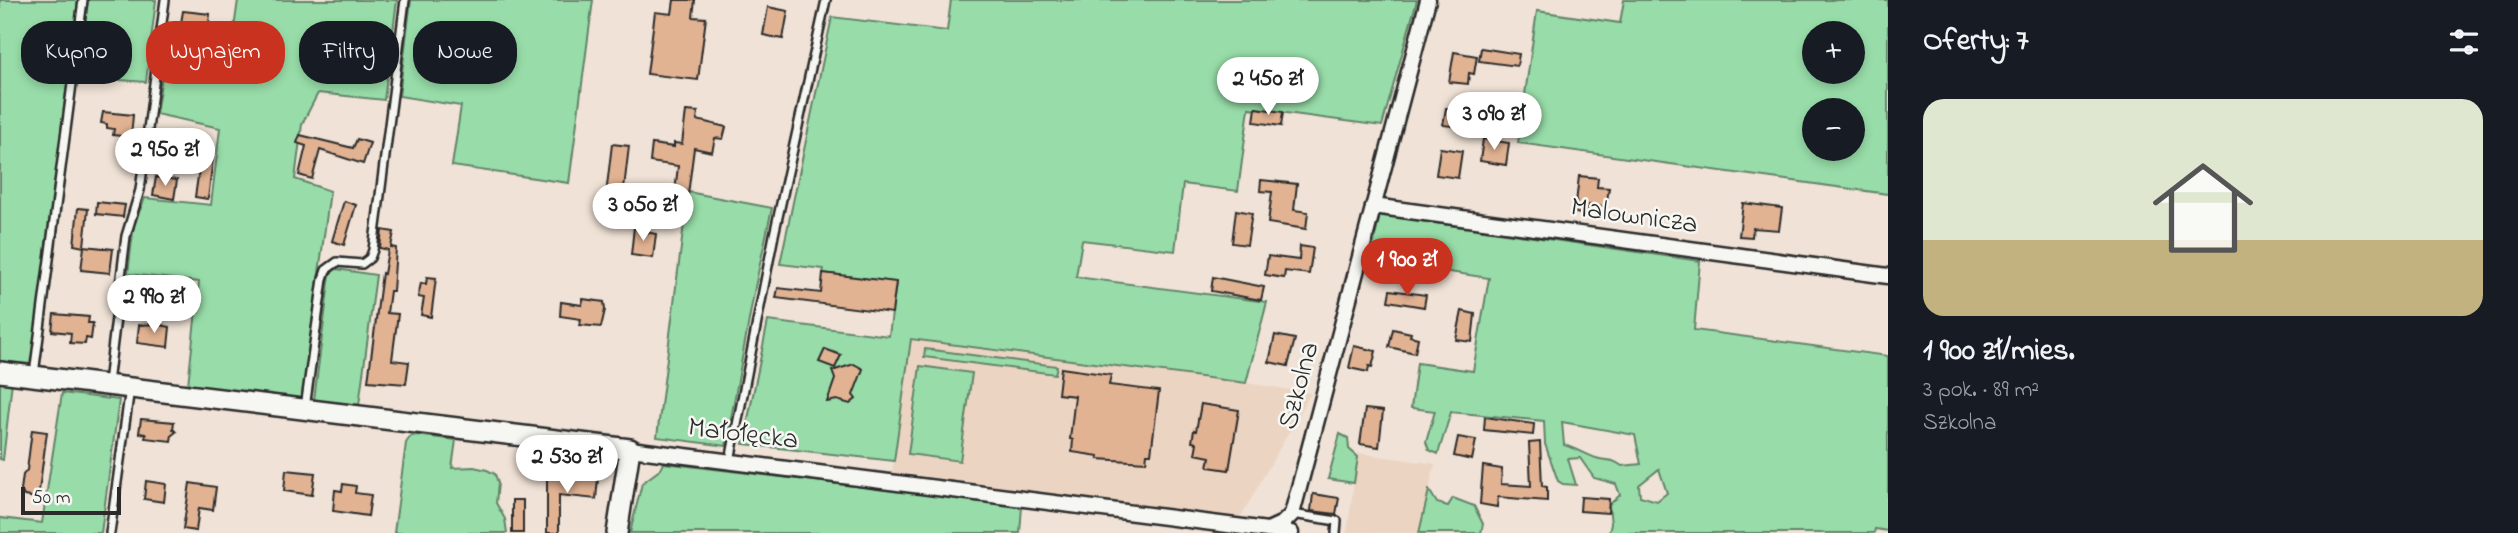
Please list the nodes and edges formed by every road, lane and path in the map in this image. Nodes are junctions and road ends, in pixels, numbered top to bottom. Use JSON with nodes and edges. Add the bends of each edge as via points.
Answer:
{"nodes":[{"id":1,"x":83,"y":0,"type":"edge"},
{"id":2,"x":164,"y":0,"type":"edge"},
{"id":3,"x":405,"y":0,"type":"edge"},
{"id":4,"x":826,"y":0,"type":"edge"},
{"id":5,"x":1428,"y":0,"type":"edge"},
{"id":6,"x":1373,"y":206,"type":"junction"},
{"id":7,"x":1888,"y":276,"type":"edge"},
{"id":8,"x":0,"y":372,"type":"edge"},
{"id":9,"x":34,"y":376,"type":"junction"},
{"id":10,"x":108,"y":385,"type":"junction"},
{"id":11,"x":131,"y":388,"type":"junction"},
{"id":12,"x":305,"y":409,"type":"junction"},
{"id":13,"x":629,"y":449,"type":"junction"},
{"id":14,"x":730,"y":461,"type":"junction"},
{"id":15,"x":1292,"y":514,"type":"junction"},
{"id":16,"x":1270,"y":529,"type":"junction"},
{"id":17,"x":1241,"y":530,"type":"edge"},
{"id":18,"x":110,"y":533,"type":"edge"},
{"id":19,"x":617,"y":533,"type":"edge"},
{"id":20,"x":1291,"y":533,"type":"edge"},
{"id":21,"x":1336,"y":533,"type":"edge"}],
"edges":[{"from":1,"to":9,"type":"lane"},
{"from":2,"to":10,"type":"lane","via":[[140,190],[126,236]]},
{"from":3,"to":12,"type":"lane","via":[[373,250],[362,264],[337,262],[326,270]]},
{"from":4,"to":14,"type":"lane"},
{"from":5,"to":6,"type":"street","name":"Szkolna"},
{"from":6,"to":7,"type":"street","name":"Malownicza"},
{"from":6,"to":15,"type":"street","name":"Szkolna"},
{"from":8,"to":9,"type":"street","name":"Małołęcka"},
{"from":9,"to":10,"type":"street","name":"Małołęcka"},
{"from":10,"to":11,"type":"street","name":"Małołęcka"},
{"from":11,"to":12,"type":"street","name":"Małołęcka"},
{"from":11,"to":18,"type":"lane"},
{"from":12,"to":13,"type":"street","name":"Małołęcka"},
{"from":13,"to":14,"type":"street","name":"Małołęcka"},
{"from":13,"to":19,"type":"street"},
{"from":14,"to":17,"type":"street","name":"Małołęcka"},
{"from":15,"to":16,"type":"street"},
{"from":15,"to":21,"type":"lane","via":[[1337,521]]},
{"from":16,"to":17,"type":"street","name":"Małołęcka"},
{"from":16,"to":20,"type":"street","name":"Małołęcka"}]}
